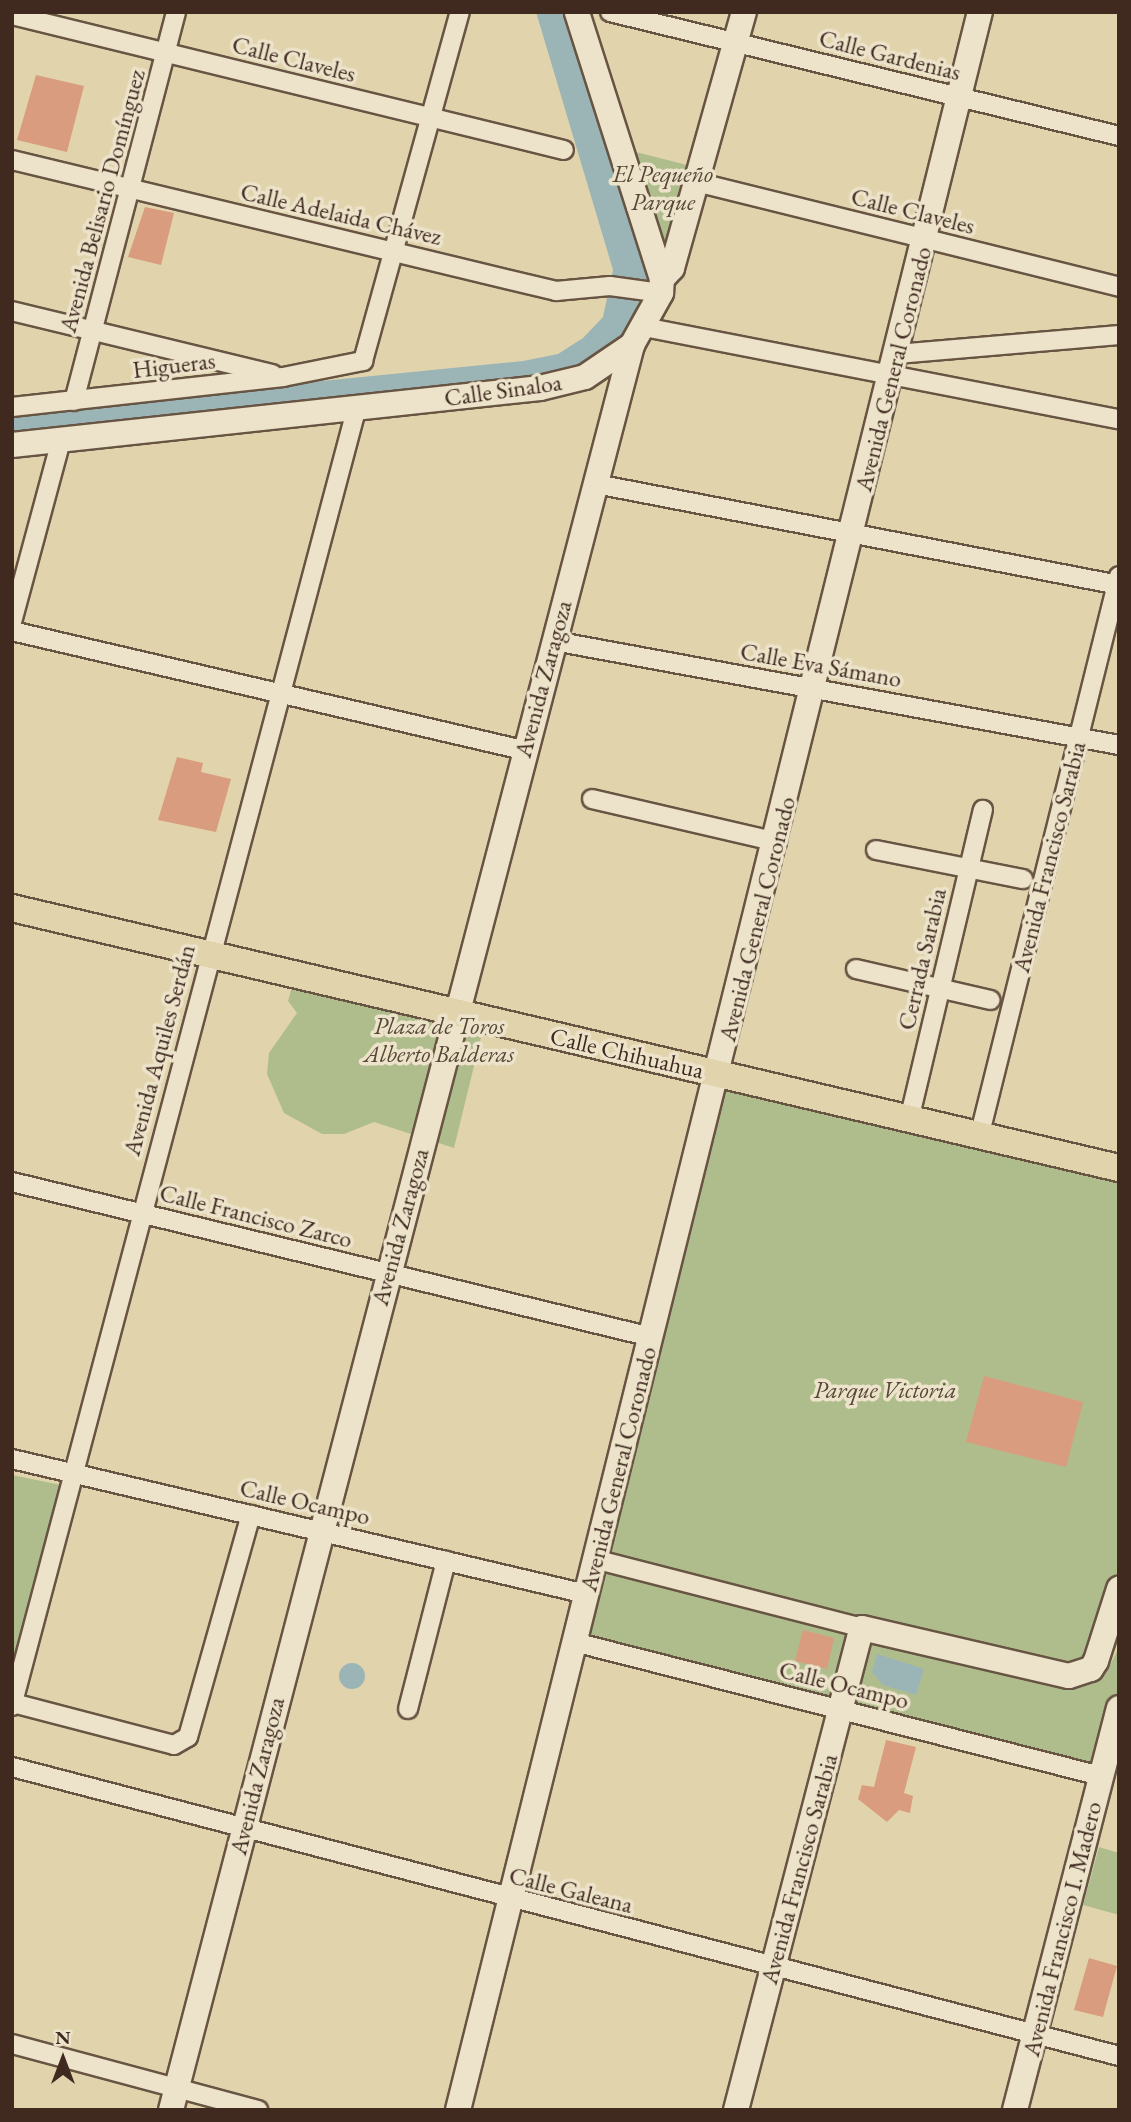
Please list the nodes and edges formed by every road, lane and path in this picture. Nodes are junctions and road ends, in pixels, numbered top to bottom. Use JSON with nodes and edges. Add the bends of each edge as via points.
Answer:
{"nodes":[{"id":1,"x":176,"y":12,"type":"edge"},
{"id":2,"x":460,"y":12,"type":"edge"},
{"id":3,"x":577,"y":12,"type":"edge"},
{"id":4,"x":610,"y":12,"type":"edge"},
{"id":5,"x":744,"y":12,"type":"edge"},
{"id":6,"x":980,"y":12,"type":"edge"},
{"id":7,"x":12,"y":15,"type":"edge"},
{"id":8,"x":736,"y":43,"type":"junction"},
{"id":9,"x":166,"y":52,"type":"junction"},
{"id":10,"x":960,"y":97,"type":"junction"},
{"id":11,"x":432,"y":118,"type":"junction"},
{"id":12,"x":1119,"y":136,"type":"edge"},
{"id":13,"x":564,"y":150,"type":"dead end"},
{"id":14,"x":12,"y":160,"type":"edge"},
{"id":15,"x":696,"y":182,"type":"junction"},
{"id":16,"x":130,"y":188,"type":"junction"},
{"id":17,"x":925,"y":239,"type":"junction"},
{"id":18,"x":396,"y":252,"type":"junction"},
{"id":19,"x":1119,"y":287,"type":"edge"},
{"id":20,"x":657,"y":288,"type":"junction"},
{"id":21,"x":12,"y":311,"type":"edge"},
{"id":22,"x":93,"y":330,"type":"junction"},
{"id":23,"x":1119,"y":335,"type":"edge"},
{"id":24,"x":638,"y":336,"type":"junction"},
{"id":25,"x":895,"y":365,"type":"junction"},
{"id":26,"x":282,"y":377,"type":"junction"},
{"id":27,"x":74,"y":401,"type":"junction"},
{"id":28,"x":12,"y":407,"type":"edge"},
{"id":29,"x":357,"y":407,"type":"junction"},
{"id":30,"x":1119,"y":419,"type":"edge"},
{"id":31,"x":61,"y":440,"type":"junction"},
{"id":32,"x":12,"y":445,"type":"edge"},
{"id":33,"x":596,"y":484,"type":"junction"},
{"id":34,"x":853,"y":534,"type":"junction"},
{"id":35,"x":1118,"y":582,"type":"edge"},
{"id":36,"x":12,"y":622,"type":"edge"},
{"id":37,"x":12,"y":631,"type":"edge"},
{"id":38,"x":554,"y":641,"type":"junction"},
{"id":39,"x":815,"y":689,"type":"junction"},
{"id":40,"x":280,"y":693,"type":"junction"},
{"id":41,"x":1079,"y":738,"type":"junction"},
{"id":42,"x":1119,"y":745,"type":"edge"},
{"id":43,"x":523,"y":750,"type":"junction"},
{"id":44,"x":592,"y":799,"type":"dead end"},
{"id":45,"x":982,"y":810,"type":"dead end"},
{"id":46,"x":777,"y":842,"type":"junction"},
{"id":47,"x":876,"y":850,"type":"dead end"},
{"id":48,"x":969,"y":868,"type":"junction"},
{"id":49,"x":1023,"y":880,"type":"dead end"},
{"id":50,"x":12,"y":908,"type":"edge"},
{"id":51,"x":209,"y":956,"type":"junction"},
{"id":52,"x":856,"y":969,"type":"dead end"},
{"id":53,"x":940,"y":989,"type":"junction"},
{"id":54,"x":990,"y":1000,"type":"dead end"},
{"id":55,"x":456,"y":1014,"type":"junction"},
{"id":56,"x":718,"y":1074,"type":"junction"},
{"id":57,"x":909,"y":1120,"type":"junction"},
{"id":58,"x":979,"y":1137,"type":"junction"},
{"id":59,"x":1119,"y":1168,"type":"edge"},
{"id":60,"x":12,"y":1182,"type":"edge"},
{"id":61,"x":140,"y":1213,"type":"junction"},
{"id":62,"x":388,"y":1273,"type":"junction"},
{"id":63,"x":651,"y":1337,"type":"junction"},
{"id":64,"x":12,"y":1459,"type":"edge"},
{"id":65,"x":70,"y":1473,"type":"junction"},
{"id":66,"x":251,"y":1515,"type":"junction"},
{"id":67,"x":320,"y":1531,"type":"junction"},
{"id":68,"x":598,"y":1560,"type":"junction"},
{"id":69,"x":446,"y":1561,"type":"junction"},
{"id":70,"x":1119,"y":1589,"type":"edge"},
{"id":71,"x":586,"y":1594,"type":"junction"},
{"id":72,"x":862,"y":1628,"type":"junction"},
{"id":73,"x":574,"y":1642,"type":"junction"},
{"id":74,"x":13,"y":1705,"type":"edge"},
{"id":75,"x":408,"y":1709,"type":"dead end"},
{"id":76,"x":841,"y":1709,"type":"junction"},
{"id":77,"x":1118,"y":1712,"type":"edge"},
{"id":78,"x":12,"y":1767,"type":"edge"},
{"id":79,"x":1101,"y":1776,"type":"junction"},
{"id":80,"x":244,"y":1828,"type":"junction"},
{"id":81,"x":508,"y":1899,"type":"junction"},
{"id":82,"x":774,"y":1966,"type":"junction"},
{"id":83,"x":1035,"y":2035,"type":"junction"},
{"id":84,"x":12,"y":2044,"type":"edge"},
{"id":85,"x":1119,"y":2056,"type":"edge"},
{"id":86,"x":174,"y":2099,"type":"edge"},
{"id":87,"x":258,"y":2110,"type":"edge"},
{"id":88,"x":458,"y":2110,"type":"edge"},
{"id":89,"x":736,"y":2110,"type":"edge"},
{"id":90,"x":1016,"y":2110,"type":"edge"}],
"edges":[{"from":1,"to":9,"type":"street","name":"Avenida Belisario Domínguez"},
{"from":2,"to":11,"type":"street"},
{"from":3,"to":20,"type":"street"},
{"from":4,"to":8,"type":"street","name":"Calle Gardenias"},
{"from":5,"to":8,"type":"street"},
{"from":6,"to":10,"type":"street","name":"Avenida General Coronado"},
{"from":7,"to":9,"type":"street","name":"Calle Claveles"},
{"from":8,"to":10,"type":"street","name":"Calle Gardenias"},
{"from":8,"to":15,"type":"street"},
{"from":9,"to":11,"type":"street","name":"Calle Claveles"},
{"from":9,"to":16,"type":"street","name":"Avenida Belisario Domínguez"},
{"from":10,"to":12,"type":"street","name":"Calle Gardenias"},
{"from":10,"to":17,"type":"street","name":"Avenida General Coronado"},
{"from":11,"to":13,"type":"street","name":"Calle Claveles"},
{"from":11,"to":18,"type":"street"},
{"from":14,"to":16,"type":"street","name":"Calle Adelaida Chávez"},
{"from":15,"to":17,"type":"street","name":"Calle Claveles"},
{"from":15,"to":20,"type":"street","via":[[672,268]]},
{"from":16,"to":18,"type":"street","name":"Calle Adelaida Chávez"},
{"from":16,"to":22,"type":"street","name":"Avenida Belisario Domínguez"},
{"from":17,"to":19,"type":"street","name":"Calle Claveles"},
{"from":17,"to":25,"type":"street","name":"Avenida General Coronado"},
{"from":18,"to":20,"type":"street","name":"Calle Adelaida Chávez","via":[[556,291]]},
{"from":18,"to":26,"type":"street","name":"Higueras","via":[[370,350],[342,369]]},
{"from":20,"to":24,"type":"street","name":"Calle Sinaloa"},
{"from":21,"to":22,"type":"street"},
{"from":22,"to":26,"type":"street"},
{"from":22,"to":27,"type":"street","name":"Avenida Belisario Domínguez"},
{"from":23,"to":25,"type":"street"},
{"from":24,"to":25,"type":"street"},
{"from":24,"to":29,"type":"street","name":"Calle Sinaloa","via":[[584,377],[540,388]]},
{"from":24,"to":33,"type":"street","name":"Avenida Zaragoza"},
{"from":25,"to":30,"type":"street"},
{"from":25,"to":34,"type":"street","name":"Avenida General Coronado"},
{"from":26,"to":27,"type":"street","name":"Higueras"},
{"from":27,"to":28,"type":"street","name":"Higueras"},
{"from":29,"to":31,"type":"street","name":"Calle Sinaloa"},
{"from":29,"to":40,"type":"street","name":"Avenida Aquiles Serdán"},
{"from":31,"to":32,"type":"street","name":"Calle Sinaloa"},
{"from":31,"to":36,"type":"street"},
{"from":33,"to":34,"type":"street"},
{"from":33,"to":38,"type":"street","name":"Avenida Zaragoza"},
{"from":34,"to":35,"type":"street"},
{"from":34,"to":39,"type":"street","name":"Avenida General Coronado"},
{"from":35,"to":41,"type":"street","name":"Avenida Francisco Sarabia"},
{"from":37,"to":40,"type":"street"},
{"from":38,"to":39,"type":"street","name":"Calle Eva Sámano"},
{"from":38,"to":43,"type":"street","name":"Avenida Zaragoza"},
{"from":39,"to":41,"type":"street","name":"Calle Eva Sámano"},
{"from":39,"to":46,"type":"street","name":"Avenida General Coronado"},
{"from":40,"to":43,"type":"street"},
{"from":40,"to":51,"type":"street","name":"Avenida Aquiles Serdán"},
{"from":41,"to":42,"type":"street","name":"Calle Eva Sámano"},
{"from":41,"to":58,"type":"street","name":"Avenida Francisco Sarabia"},
{"from":43,"to":55,"type":"street","name":"Avenida Zaragoza"},
{"from":44,"to":46,"type":"street"},
{"from":45,"to":48,"type":"street","name":"Cerrada Sarabia"},
{"from":46,"to":56,"type":"street","name":"Avenida General Coronado"},
{"from":47,"to":48,"type":"street"},
{"from":48,"to":49,"type":"street"},
{"from":48,"to":53,"type":"street","name":"Cerrada Sarabia"},
{"from":50,"to":51,"type":"main road","name":"Calle Chihuahua"},
{"from":51,"to":55,"type":"main road","name":"Calle Chihuahua"},
{"from":51,"to":61,"type":"street","name":"Avenida Aquiles Serdán"},
{"from":52,"to":53,"type":"street"},
{"from":53,"to":54,"type":"street"},
{"from":53,"to":57,"type":"street","name":"Cerrada Sarabia"},
{"from":55,"to":56,"type":"main road","name":"Calle Chihuahua"},
{"from":55,"to":62,"type":"street","name":"Avenida Zaragoza"},
{"from":56,"to":57,"type":"main road","name":"Calle Chihuahua"},
{"from":56,"to":63,"type":"street","name":"Avenida General Coronado"},
{"from":57,"to":58,"type":"main road","name":"Calle Chihuahua"},
{"from":58,"to":59,"type":"main road","name":"Calle Chihuahua"},
{"from":60,"to":61,"type":"street","name":"Calle Francisco Zarco"},
{"from":61,"to":62,"type":"street","name":"Calle Francisco Zarco"},
{"from":61,"to":65,"type":"street","name":"Avenida Aquiles Serdán"},
{"from":62,"to":63,"type":"street","name":"Calle Francisco Zarco"},
{"from":62,"to":67,"type":"street","name":"Avenida Zaragoza"},
{"from":63,"to":68,"type":"street","name":"Avenida General Coronado"},
{"from":64,"to":65,"type":"street","name":"Calle Ocampo"},
{"from":65,"to":66,"type":"street","name":"Calle Ocampo"},
{"from":65,"to":74,"type":"street","name":"Avenida Aquiles Serdán"},
{"from":66,"to":67,"type":"street","name":"Calle Ocampo"},
{"from":66,"to":74,"type":"street","via":[[188,1737],[174,1745]]},
{"from":67,"to":69,"type":"street","name":"Calle Ocampo"},
{"from":67,"to":80,"type":"street","name":"Avenida Zaragoza"},
{"from":68,"to":71,"type":"street","name":"Avenida General Coronado"},
{"from":68,"to":72,"type":"street"},
{"from":69,"to":71,"type":"street","name":"Calle Ocampo"},
{"from":69,"to":75,"type":"street"},
{"from":70,"to":72,"type":"street","via":[[1091,1670],[1069,1676]]},
{"from":71,"to":73,"type":"street","name":"Avenida General Coronado"},
{"from":72,"to":76,"type":"street","name":"Avenida Francisco Sarabia"},
{"from":73,"to":76,"type":"street","name":"Calle Ocampo"},
{"from":73,"to":81,"type":"street","name":"Avenida General Coronado"},
{"from":76,"to":79,"type":"street","name":"Calle Ocampo"},
{"from":76,"to":82,"type":"street","name":"Avenida Francisco Sarabia"},
{"from":77,"to":79,"type":"street","name":"Avenida Francisco I. Madero"},
{"from":78,"to":80,"type":"street","name":"Calle Galeana"},
{"from":79,"to":83,"type":"street","name":"Avenida Francisco I. Madero"},
{"from":80,"to":81,"type":"street","name":"Calle Galeana"},
{"from":80,"to":86,"type":"street","name":"Avenida Zaragoza"},
{"from":81,"to":82,"type":"street","name":"Calle Galeana"},
{"from":81,"to":88,"type":"street","name":"Avenida General Coronado"},
{"from":82,"to":83,"type":"street","name":"Calle Galeana"},
{"from":82,"to":89,"type":"street","name":"Avenida Francisco Sarabia"},
{"from":83,"to":85,"type":"street","name":"Calle Galeana"},
{"from":83,"to":90,"type":"street","name":"Avenida Francisco I. Madero"},
{"from":84,"to":86,"type":"street"},
{"from":86,"to":87,"type":"street"}]}
